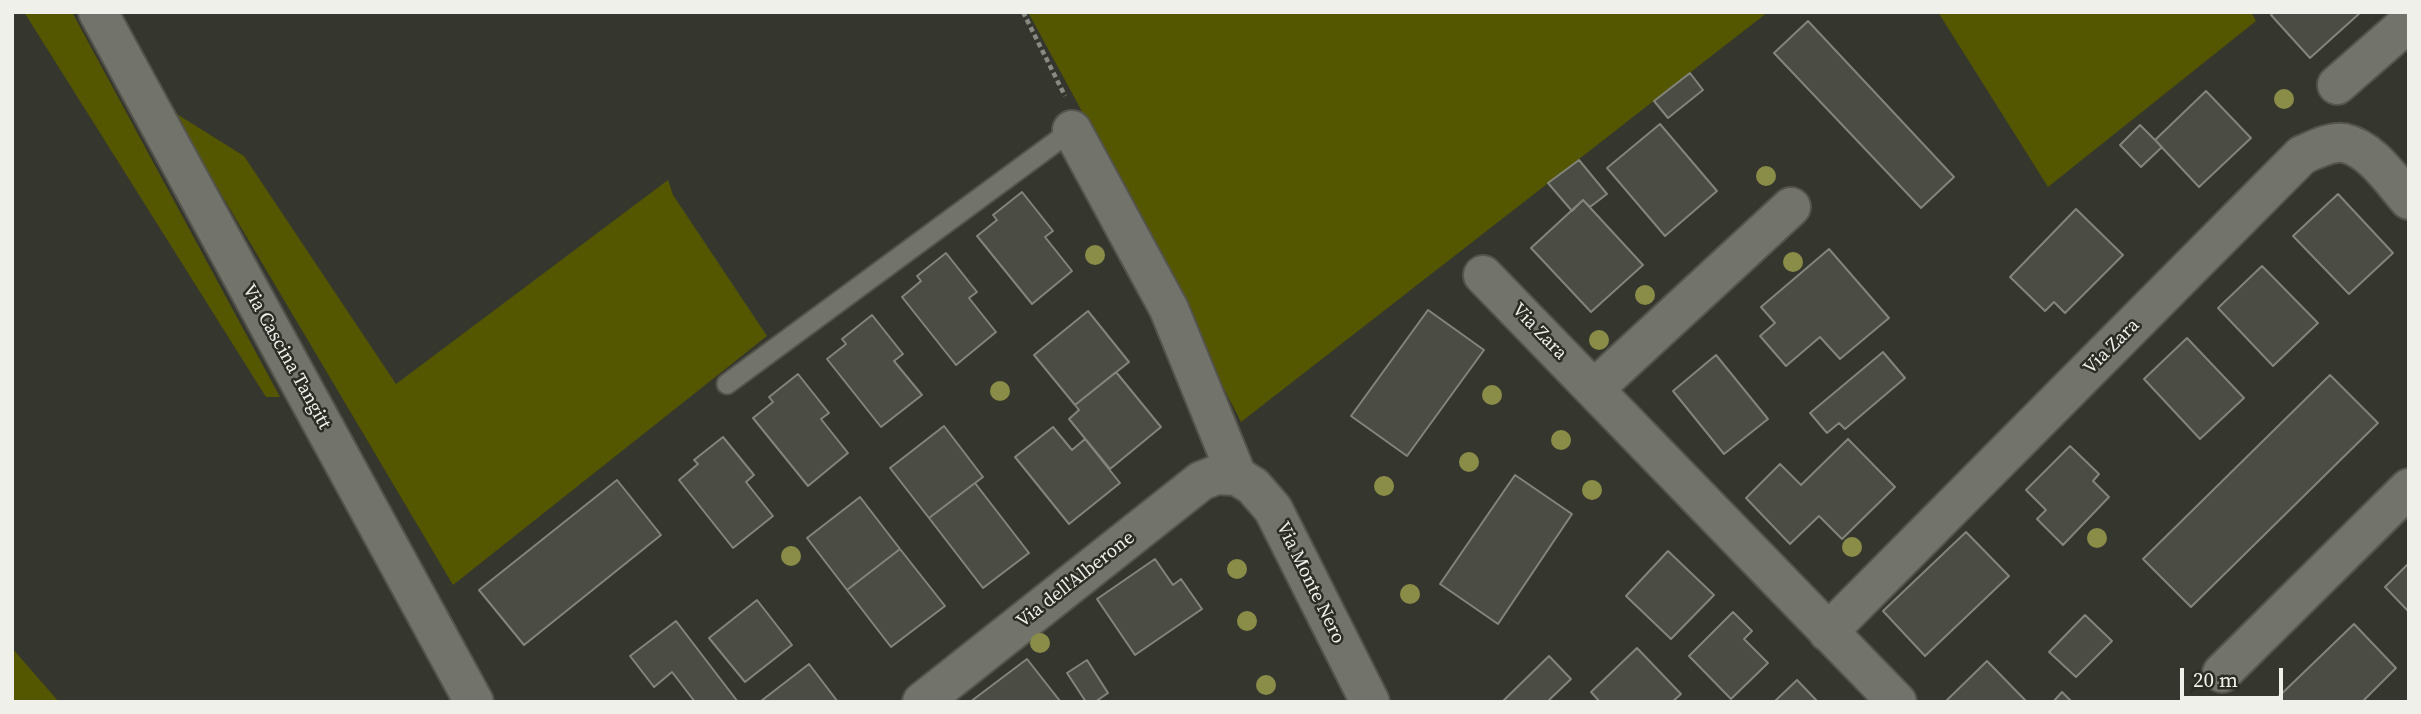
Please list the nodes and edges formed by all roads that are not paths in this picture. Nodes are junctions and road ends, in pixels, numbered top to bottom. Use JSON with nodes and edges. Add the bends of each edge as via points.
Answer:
{"nodes":[{"id":1,"x":98,"y":12,"type":"edge"},
{"id":2,"x":2409,"y":22,"type":"edge"},
{"id":3,"x":2337,"y":85,"type":"dead end"},
{"id":4,"x":1072,"y":131,"type":"joint"},
{"id":5,"x":2409,"y":200,"type":"edge"},
{"id":6,"x":1791,"y":206,"type":"dead end"},
{"id":7,"x":1483,"y":275,"type":"dead end"},
{"id":8,"x":727,"y":384,"type":"dead end"},
{"id":9,"x":1594,"y":389,"type":"junction"},
{"id":10,"x":1237,"y":476,"type":"junction"},
{"id":11,"x":2409,"y":488,"type":"edge"},
{"id":12,"x":1828,"y":632,"type":"junction"},
{"id":13,"x":2222,"y":673,"type":"dead end"},
{"id":14,"x":474,"y":702,"type":"edge"},
{"id":15,"x":922,"y":702,"type":"edge"},
{"id":16,"x":1370,"y":702,"type":"edge"},
{"id":17,"x":1897,"y":702,"type":"edge"}],
"edges":[{"from":1,"to":14,"type":"street","name":"Via Cascina Tangitt"},
{"from":2,"to":3,"type":"street"},
{"from":4,"to":8,"type":"lane"},
{"from":4,"to":10,"type":"street","via":[[1169,310]]},
{"from":5,"to":12,"type":"street","name":"Via Zara","via":[[2377,163],[2343,143],[2302,155]]},
{"from":6,"to":9,"type":"street"},
{"from":7,"to":9,"type":"street","name":"Via Zara"},
{"from":9,"to":12,"type":"street","name":"Via Zara"},
{"from":10,"to":15,"type":"street","name":"Via dell'Alberone","via":[[1216,475],[1201,481]]},
{"from":10,"to":16,"type":"street","name":"Via Monte Nero","via":[[1273,509]]},
{"from":11,"to":13,"type":"street"},
{"from":12,"to":17,"type":"street","name":"Via Zara"}]}
